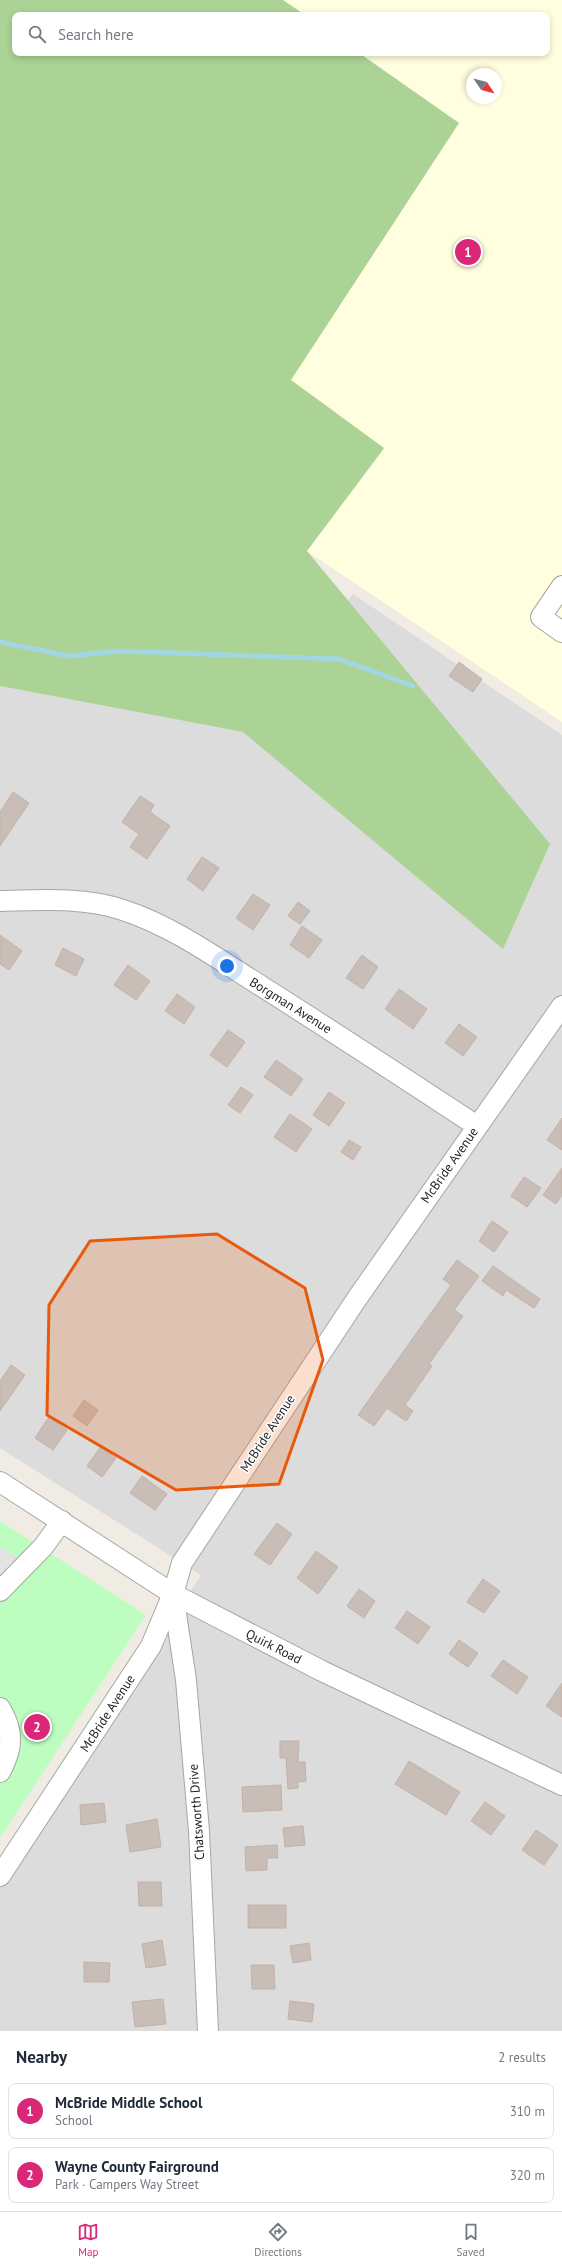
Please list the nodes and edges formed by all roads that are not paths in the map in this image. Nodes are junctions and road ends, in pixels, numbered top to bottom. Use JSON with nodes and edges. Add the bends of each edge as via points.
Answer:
{"nodes":[{"id":1,"x":562,"y":586,"type":"edge"},
{"id":2,"x":562,"y":632,"type":"edge"},
{"id":3,"x":0,"y":901,"type":"edge"},
{"id":4,"x":562,"y":1006,"type":"edge"},
{"id":5,"x":477,"y":1126,"type":"junction"},
{"id":6,"x":0,"y":1482,"type":"edge"},
{"id":7,"x":62,"y":1521,"type":"junction"},
{"id":8,"x":0,"y":1591,"type":"edge"},
{"id":9,"x":173,"y":1594,"type":"junction"},
{"id":10,"x":0,"y":1708,"type":"edge"},
{"id":11,"x":0,"y":1772,"type":"edge"},
{"id":12,"x":562,"y":1785,"type":"edge"},
{"id":13,"x":0,"y":1876,"type":"edge"},
{"id":14,"x":208,"y":2031,"type":"edge"}],
"edges":[{"from":1,"to":2,"type":"street","via":[[541,617]]},
{"from":3,"to":5,"type":"street","name":"Borgman Avenue","via":[[82,901],[122,910],[155,922],[179,934]]},
{"from":4,"to":5,"type":"street","name":"McBride Avenue"},
{"from":5,"to":9,"type":"street","name":"McBride Avenue","via":[[358,1297],[182,1563]]},
{"from":6,"to":7,"type":"street","name":"Quirk Road"},
{"from":7,"to":8,"type":"street","via":[[43,1547]]},
{"from":7,"to":9,"type":"street","name":"Quirk Road"},
{"from":9,"to":12,"type":"street","name":"Quirk Road","via":[[322,1672]]},
{"from":9,"to":13,"type":"street","name":"McBride Avenue","via":[[151,1646]]},
{"from":9,"to":14,"type":"street","name":"Chatsworth Drive","via":[[186,1680],[199,1831]]},
{"from":10,"to":11,"type":"street","via":[[9,1723],[10,1743],[7,1760]]}]}
